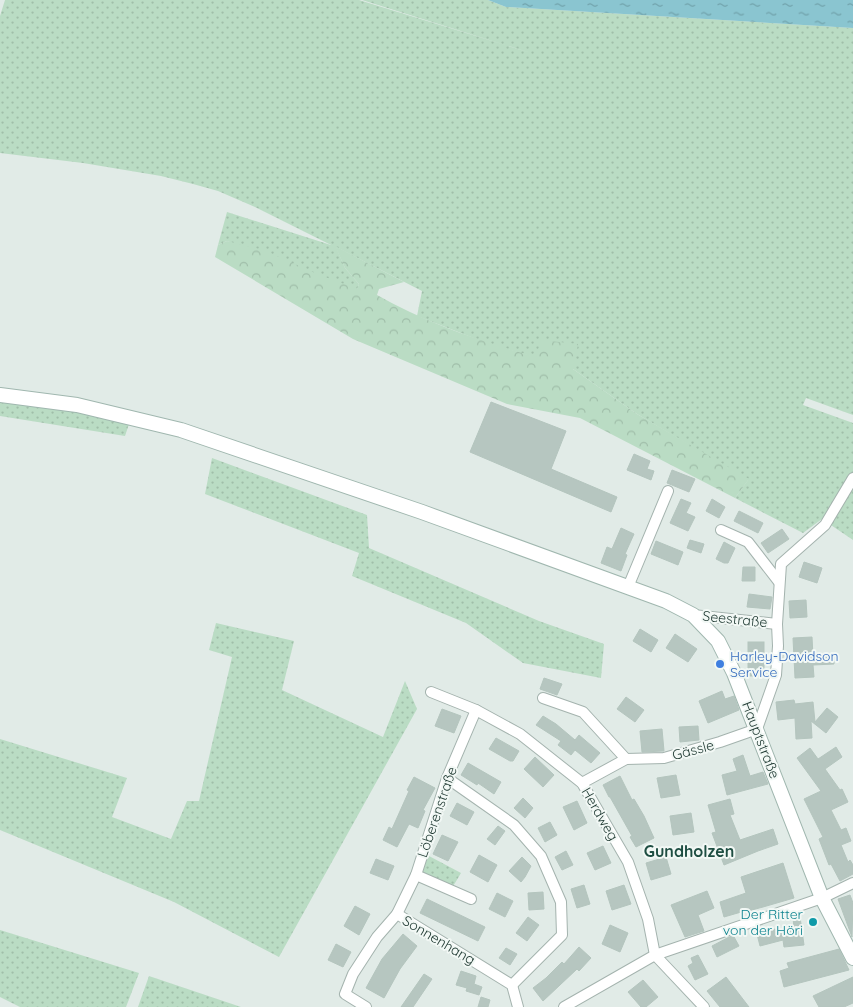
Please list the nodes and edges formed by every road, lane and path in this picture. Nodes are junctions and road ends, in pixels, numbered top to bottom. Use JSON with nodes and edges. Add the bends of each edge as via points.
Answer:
{"nodes":[{"id":1,"x":0,"y":395,"type":"edge"},
{"id":2,"x":853,"y":478,"type":"edge"},
{"id":3,"x":668,"y":491,"type":"dead end"},
{"id":4,"x":721,"y":530,"type":"dead end"},
{"id":5,"x":779,"y":582,"type":"junction"},
{"id":6,"x":628,"y":587,"type":"junction"},
{"id":7,"x":693,"y":615,"type":"junction"},
{"id":8,"x":777,"y":624,"type":"junction"},
{"id":9,"x":431,"y":692,"type":"dead end"},
{"id":10,"x":543,"y":698,"type":"dead end"},
{"id":11,"x":476,"y":710,"type":"junction"},
{"id":12,"x":757,"y":729,"type":"junction"},
{"id":13,"x":626,"y":759,"type":"junction"},
{"id":14,"x":447,"y":778,"type":"junction"},
{"id":15,"x":582,"y":783,"type":"junction"},
{"id":16,"x":416,"y":875,"type":"junction"},
{"id":17,"x":853,"y":884,"type":"edge"},
{"id":18,"x":822,"y":898,"type":"junction"},
{"id":19,"x":471,"y":899,"type":"dead end"},
{"id":20,"x":397,"y":914,"type":"junction"},
{"id":21,"x":655,"y":955,"type":"junction"},
{"id":22,"x":853,"y":958,"type":"edge"},
{"id":23,"x":512,"y":984,"type":"junction"},
{"id":24,"x":366,"y":1007,"type":"edge"},
{"id":25,"x":518,"y":1007,"type":"edge"},
{"id":26,"x":564,"y":1007,"type":"edge"},
{"id":27,"x":704,"y":1007,"type":"edge"}],
"edges":[{"from":1,"to":6,"type":"main road","name":"Hauptstraße","via":[[77,405],[181,430]]},
{"from":2,"to":5,"type":"street","name":"Seestraße","via":[[825,525],[782,564]]},
{"from":3,"to":6,"type":"street"},
{"from":4,"to":5,"type":"street","via":[[748,542]]},
{"from":5,"to":8,"type":"street","name":"Seestraße"},
{"from":6,"to":7,"type":"main road","name":"Hauptstraße"},
{"from":7,"to":8,"type":"street","name":"Seestraße"},
{"from":7,"to":12,"type":"main road","name":"Hauptstraße","via":[[718,641]]},
{"from":8,"to":12,"type":"street","name":"Seestraße","via":[[776,674]]},
{"from":9,"to":11,"type":"street","name":"Herdweg"},
{"from":10,"to":13,"type":"street","via":[[583,712]]},
{"from":11,"to":14,"type":"street","name":"Löberenstraße"},
{"from":11,"to":15,"type":"street","name":"Herdweg","via":[[520,734]]},
{"from":12,"to":13,"type":"street","name":"Gässle","via":[[664,758]]},
{"from":12,"to":18,"type":"main road","name":"Hauptstraße"},
{"from":13,"to":15,"type":"street","name":"Gässle"},
{"from":14,"to":16,"type":"street","name":"Löberenstraße"},
{"from":14,"to":23,"type":"street","via":[[514,825],[541,856],[561,902],[562,935]]},
{"from":15,"to":21,"type":"street","name":"Herdweg","via":[[628,862],[648,919]]},
{"from":16,"to":19,"type":"street"},
{"from":16,"to":20,"type":"street","name":"Löberenstraße"},
{"from":17,"to":18,"type":"street"},
{"from":18,"to":21,"type":"street"},
{"from":18,"to":22,"type":"main road","name":"Hauptstraße"},
{"from":20,"to":23,"type":"street","name":"Sonnenhang"},
{"from":20,"to":24,"type":"street","name":"Sonnenhang","via":[[377,937],[353,974],[345,994]]},
{"from":21,"to":26,"type":"street"},
{"from":21,"to":27,"type":"street"},
{"from":23,"to":25,"type":"street"}]}
